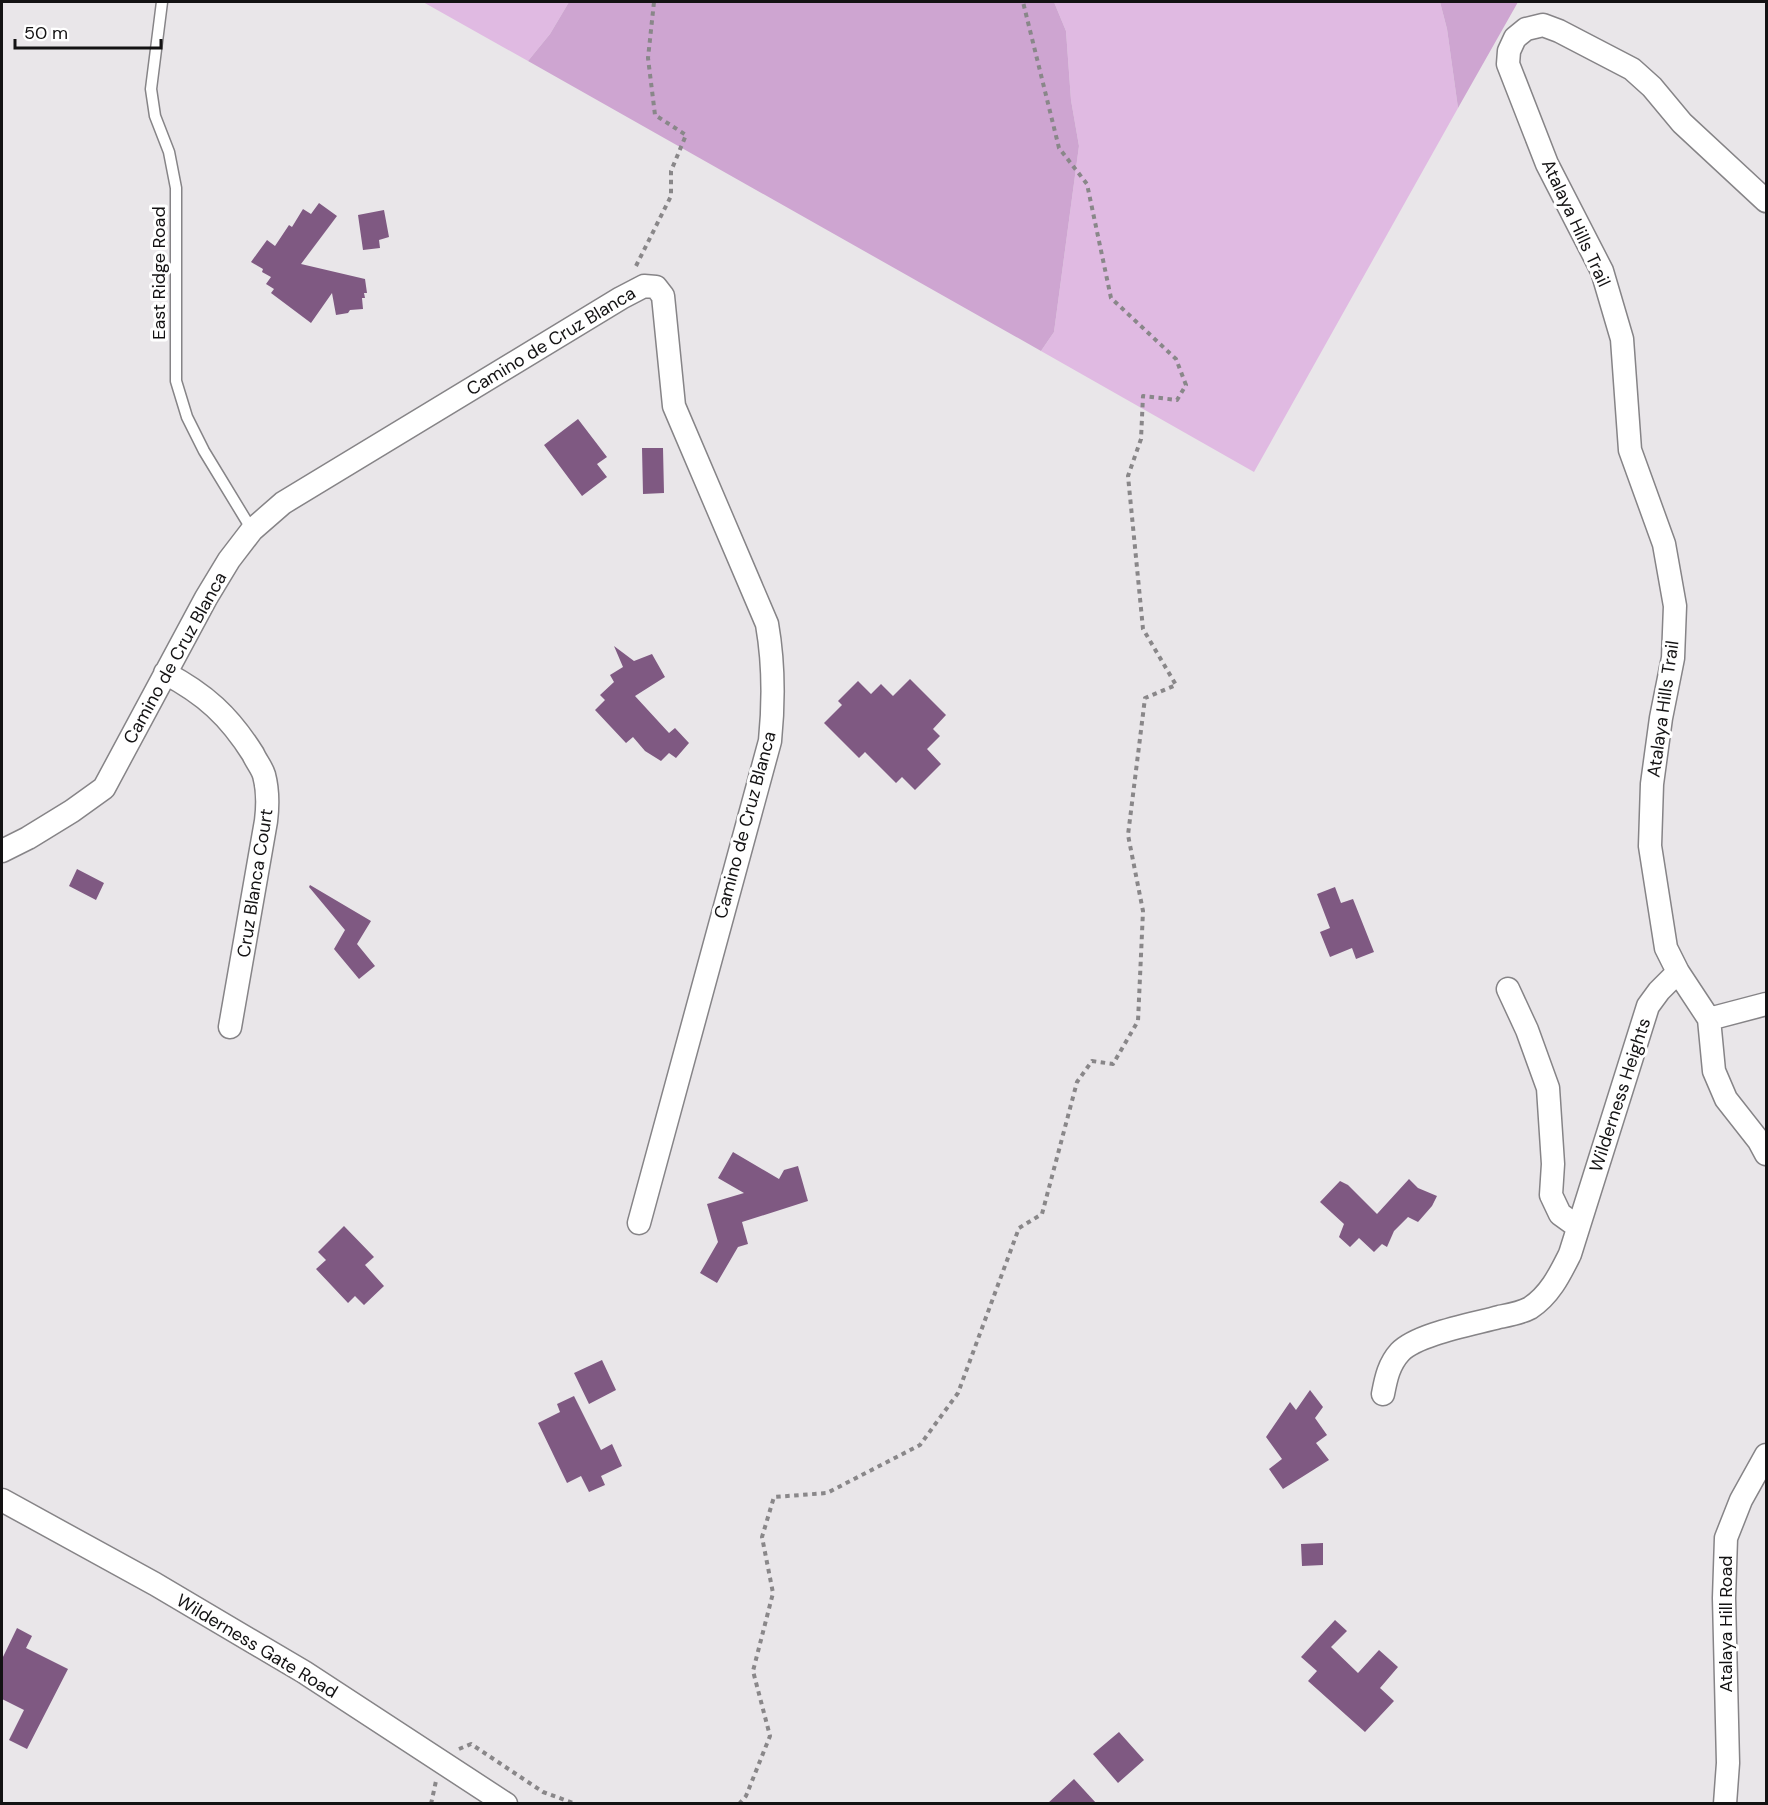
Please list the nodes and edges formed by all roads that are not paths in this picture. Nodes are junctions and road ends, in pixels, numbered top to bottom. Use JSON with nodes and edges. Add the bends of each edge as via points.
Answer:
{"nodes":[{"id":1,"x":162,"y":2,"type":"edge"},
{"id":2,"x":1767,"y":201,"type":"edge"},
{"id":3,"x":252,"y":530,"type":"junction"},
{"id":4,"x":165,"y":673,"type":"junction"},
{"id":5,"x":2,"y":851,"type":"edge"},
{"id":6,"x":1678,"y":972,"type":"junction"},
{"id":7,"x":1508,"y":989,"type":"dead end"},
{"id":8,"x":1767,"y":1004,"type":"edge"},
{"id":9,"x":1708,"y":1019,"type":"junction"},
{"id":10,"x":230,"y":1027,"type":"dead end"},
{"id":11,"x":1767,"y":1154,"type":"edge"},
{"id":12,"x":639,"y":1223,"type":"dead end"},
{"id":13,"x":1578,"y":1227,"type":"junction"},
{"id":14,"x":1383,"y":1394,"type":"dead end"},
{"id":15,"x":1767,"y":1455,"type":"edge"},
{"id":16,"x":2,"y":1500,"type":"edge"},
{"id":17,"x":507,"y":1803,"type":"edge"},
{"id":18,"x":1725,"y":1803,"type":"edge"}],
"edges":[{"from":1,"to":3,"type":"lane","name":"East Ridge Road","via":[[151,89],[176,188],[176,381],[187,417],[204,451]]},
{"from":2,"to":6,"type":"street","name":"Atalaya Hills Trail","via":[[1682,123],[1632,69],[1543,25],[1526,29],[1515,38],[1508,64],[1547,164],[1602,271],[1622,339],[1630,450],[1664,544],[1675,606],[1673,658],[1652,784],[1650,846],[1666,948]]},
{"from":3,"to":4,"type":"street","name":"Camino de Cruz Blanca","via":[[223,570]]},
{"from":3,"to":12,"type":"street","name":"Camino de Cruz Blanca","via":[[283,503],[621,298],[644,286],[656,287],[663,296],[674,406],[767,624],[774,702],[770,741]]},
{"from":4,"to":5,"type":"street","name":"Camino de Cruz Blanca","via":[[104,788]]},
{"from":4,"to":10,"type":"street","name":"Cruz Blanca Court","via":[[191,686],[213,704],[264,772],[266,821]]},
{"from":6,"to":9,"type":"street"},
{"from":6,"to":13,"type":"street","name":"Wilderness Heights","via":[[1648,1006]]},
{"from":7,"to":13,"type":"street","via":[[1548,1088],[1551,1195],[1560,1214]]},
{"from":8,"to":9,"type":"street"},
{"from":9,"to":11,"type":"street","via":[[1714,1071],[1726,1099]]},
{"from":13,"to":14,"type":"street","name":"Wilderness Heights","via":[[1570,1254],[1543,1298],[1527,1310],[1416,1342],[1401,1351],[1386,1374]]},
{"from":15,"to":18,"type":"street","name":"Atalaya Hill Road","via":[[1741,1500],[1726,1538]]},
{"from":16,"to":17,"type":"street","name":"Wilderness Gate Road","via":[[304,1672]]}]}
